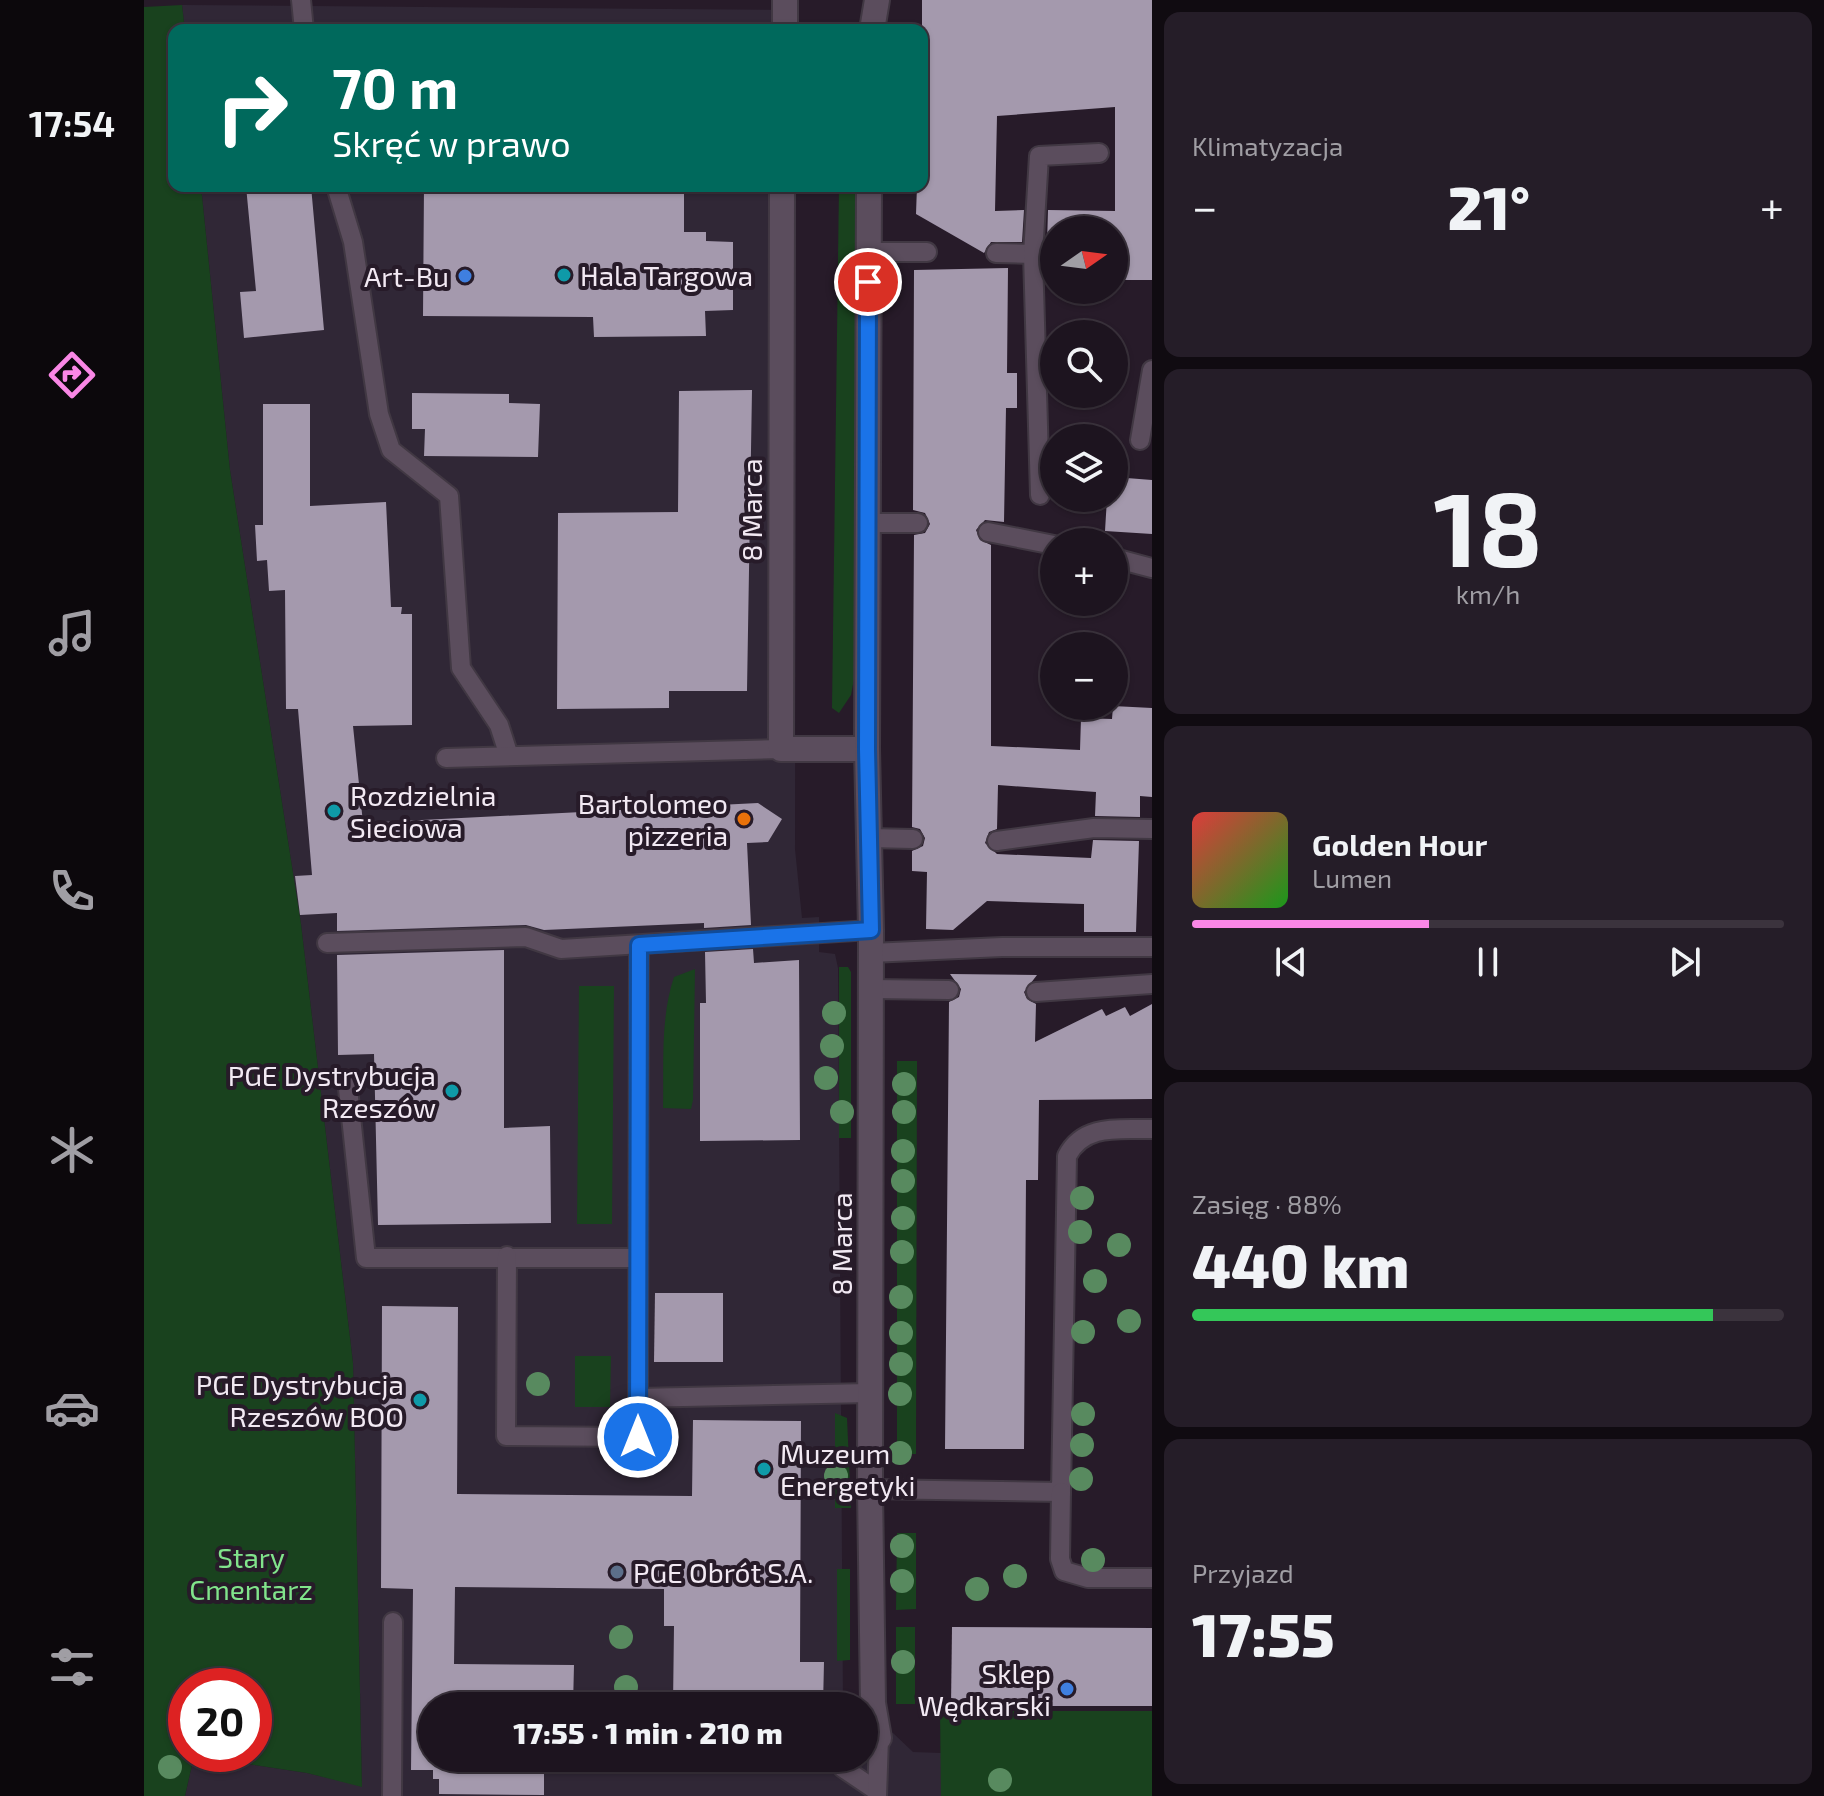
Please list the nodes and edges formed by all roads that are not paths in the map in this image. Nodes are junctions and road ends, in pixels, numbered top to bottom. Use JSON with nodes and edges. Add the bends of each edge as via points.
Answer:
{"nodes":[{"id":1,"x":301,"y":0,"type":"edge"},
{"id":2,"x":785,"y":0,"type":"edge"},
{"id":3,"x":877,"y":0,"type":"edge"},
{"id":4,"x":303,"y":24,"type":"edge"},
{"id":5,"x":785,"y":24,"type":"edge"},
{"id":6,"x":873,"y":24,"type":"edge"},
{"id":7,"x":1099,"y":153,"type":"dead end"},
{"id":8,"x":338,"y":192,"type":"edge"},
{"id":9,"x":782,"y":192,"type":"edge"},
{"id":10,"x":869,"y":192,"type":"edge"},
{"id":11,"x":869,"y":252,"type":"junction"},
{"id":12,"x":927,"y":252,"type":"dead end"},
{"id":13,"x":996,"y":253,"type":"dead end"},
{"id":14,"x":1033,"y":254,"type":"junction"},
{"id":15,"x":1152,"y":370,"type":"edge"},
{"id":16,"x":1140,"y":440,"type":"dead end"},
{"id":17,"x":1040,"y":495,"type":"dead end"},
{"id":18,"x":867,"y":523,"type":"junction"},
{"id":19,"x":918,"y":523,"type":"dead end"},
{"id":20,"x":988,"y":532,"type":"dead end"},
{"id":21,"x":1040,"y":542,"type":"edge"},
{"id":22,"x":1128,"y":562,"type":"edge"},
{"id":23,"x":1152,"y":568,"type":"edge"},
{"id":24,"x":781,"y":749,"type":"junction"},
{"id":25,"x":867,"y":749,"type":"junction"},
{"id":26,"x":509,"y":756,"type":"junction"},
{"id":27,"x":446,"y":758,"type":"dead end"},
{"id":28,"x":1152,"y":829,"type":"edge"},
{"id":29,"x":869,"y":838,"type":"junction"},
{"id":30,"x":913,"y":839,"type":"dead end"},
{"id":31,"x":997,"y":841,"type":"dead end"},
{"id":32,"x":871,"y":942,"type":"junction"},
{"id":33,"x":327,"y":943,"type":"dead end"},
{"id":34,"x":639,"y":945,"type":"junction"},
{"id":35,"x":1152,"y":947,"type":"edge"},
{"id":36,"x":1152,"y":984,"type":"edge"},
{"id":37,"x":871,"y":989,"type":"junction"},
{"id":38,"x":949,"y":990,"type":"dead end"},
{"id":39,"x":1036,"y":992,"type":"dead end"},
{"id":40,"x":347,"y":1079,"type":"dead end"},
{"id":41,"x":1152,"y":1129,"type":"edge"},
{"id":42,"x":507,"y":1256,"type":"junction"},
{"id":43,"x":638,"y":1258,"type":"junction"},
{"id":44,"x":870,"y":1393,"type":"junction"},
{"id":45,"x":638,"y":1398,"type":"junction"},
{"id":46,"x":870,"y":1489,"type":"junction"},
{"id":47,"x":1061,"y":1492,"type":"junction"},
{"id":48,"x":1152,"y":1578,"type":"edge"},
{"id":49,"x":393,"y":1622,"type":"dead end"},
{"id":50,"x":872,"y":1692,"type":"edge"},
{"id":51,"x":852,"y":1772,"type":"edge"},
{"id":52,"x":875,"y":1772,"type":"edge"},
{"id":53,"x":877,"y":1794,"type":"edge"},
{"id":54,"x":392,"y":1796,"type":"edge"}],
"edges":[{"from":1,"to":4,"type":"lane"},
{"from":2,"to":5,"type":"street"},
{"from":3,"to":6,"type":"street"},
{"from":7,"to":14,"type":"lane","via":[[1039,156]]},
{"from":8,"to":26,"type":"lane","via":[[353,242],[379,414],[391,450],[449,496],[461,668],[499,725]]},
{"from":9,"to":24,"type":"street","name":"8 Marca"},
{"from":10,"to":11,"type":"street","name":"8 Marca"},
{"from":11,"to":12,"type":"lane"},
{"from":11,"to":18,"type":"street","name":"8 Marca"},
{"from":13,"to":14,"type":"lane"},
{"from":14,"to":17,"type":"lane"},
{"from":15,"to":16,"type":"lane"},
{"from":18,"to":19,"type":"lane"},
{"from":18,"to":25,"type":"street","name":"8 Marca"},
{"from":20,"to":21,"type":"lane"},
{"from":22,"to":23,"type":"lane"},
{"from":24,"to":25,"type":"street"},
{"from":24,"to":26,"type":"lane"},
{"from":25,"to":29,"type":"street","name":"8 Marca"},
{"from":26,"to":27,"type":"lane"},
{"from":28,"to":31,"type":"lane","via":[[1094,828]]},
{"from":29,"to":30,"type":"lane"},
{"from":29,"to":32,"type":"street","name":"8 Marca"},
{"from":32,"to":34,"type":"lane"},
{"from":32,"to":35,"type":"lane"},
{"from":32,"to":37,"type":"street","name":"8 Marca"},
{"from":33,"to":34,"type":"lane","via":[[526,937],[561,949]]},
{"from":34,"to":43,"type":"lane"},
{"from":36,"to":39,"type":"lane"},
{"from":37,"to":38,"type":"lane"},
{"from":37,"to":44,"type":"street","name":"8 Marca"},
{"from":40,"to":42,"type":"lane","via":[[366,1258]]},
{"from":41,"to":47,"type":"lane","via":[[1099,1130],[1078,1139],[1067,1156]]},
{"from":42,"to":43,"type":"lane"},
{"from":42,"to":45,"type":"lane","via":[[506,1436],[638,1437]]},
{"from":43,"to":45,"type":"lane"},
{"from":44,"to":45,"type":"lane"},
{"from":44,"to":46,"type":"street","name":"8 Marca"},
{"from":46,"to":47,"type":"lane"},
{"from":46,"to":50,"type":"street","name":"8 Marca"},
{"from":47,"to":48,"type":"lane","via":[[1064,1571],[1088,1578]]},
{"from":49,"to":54,"type":"lane"},
{"from":51,"to":53,"type":"lane"},
{"from":52,"to":53,"type":"lane"}]}
